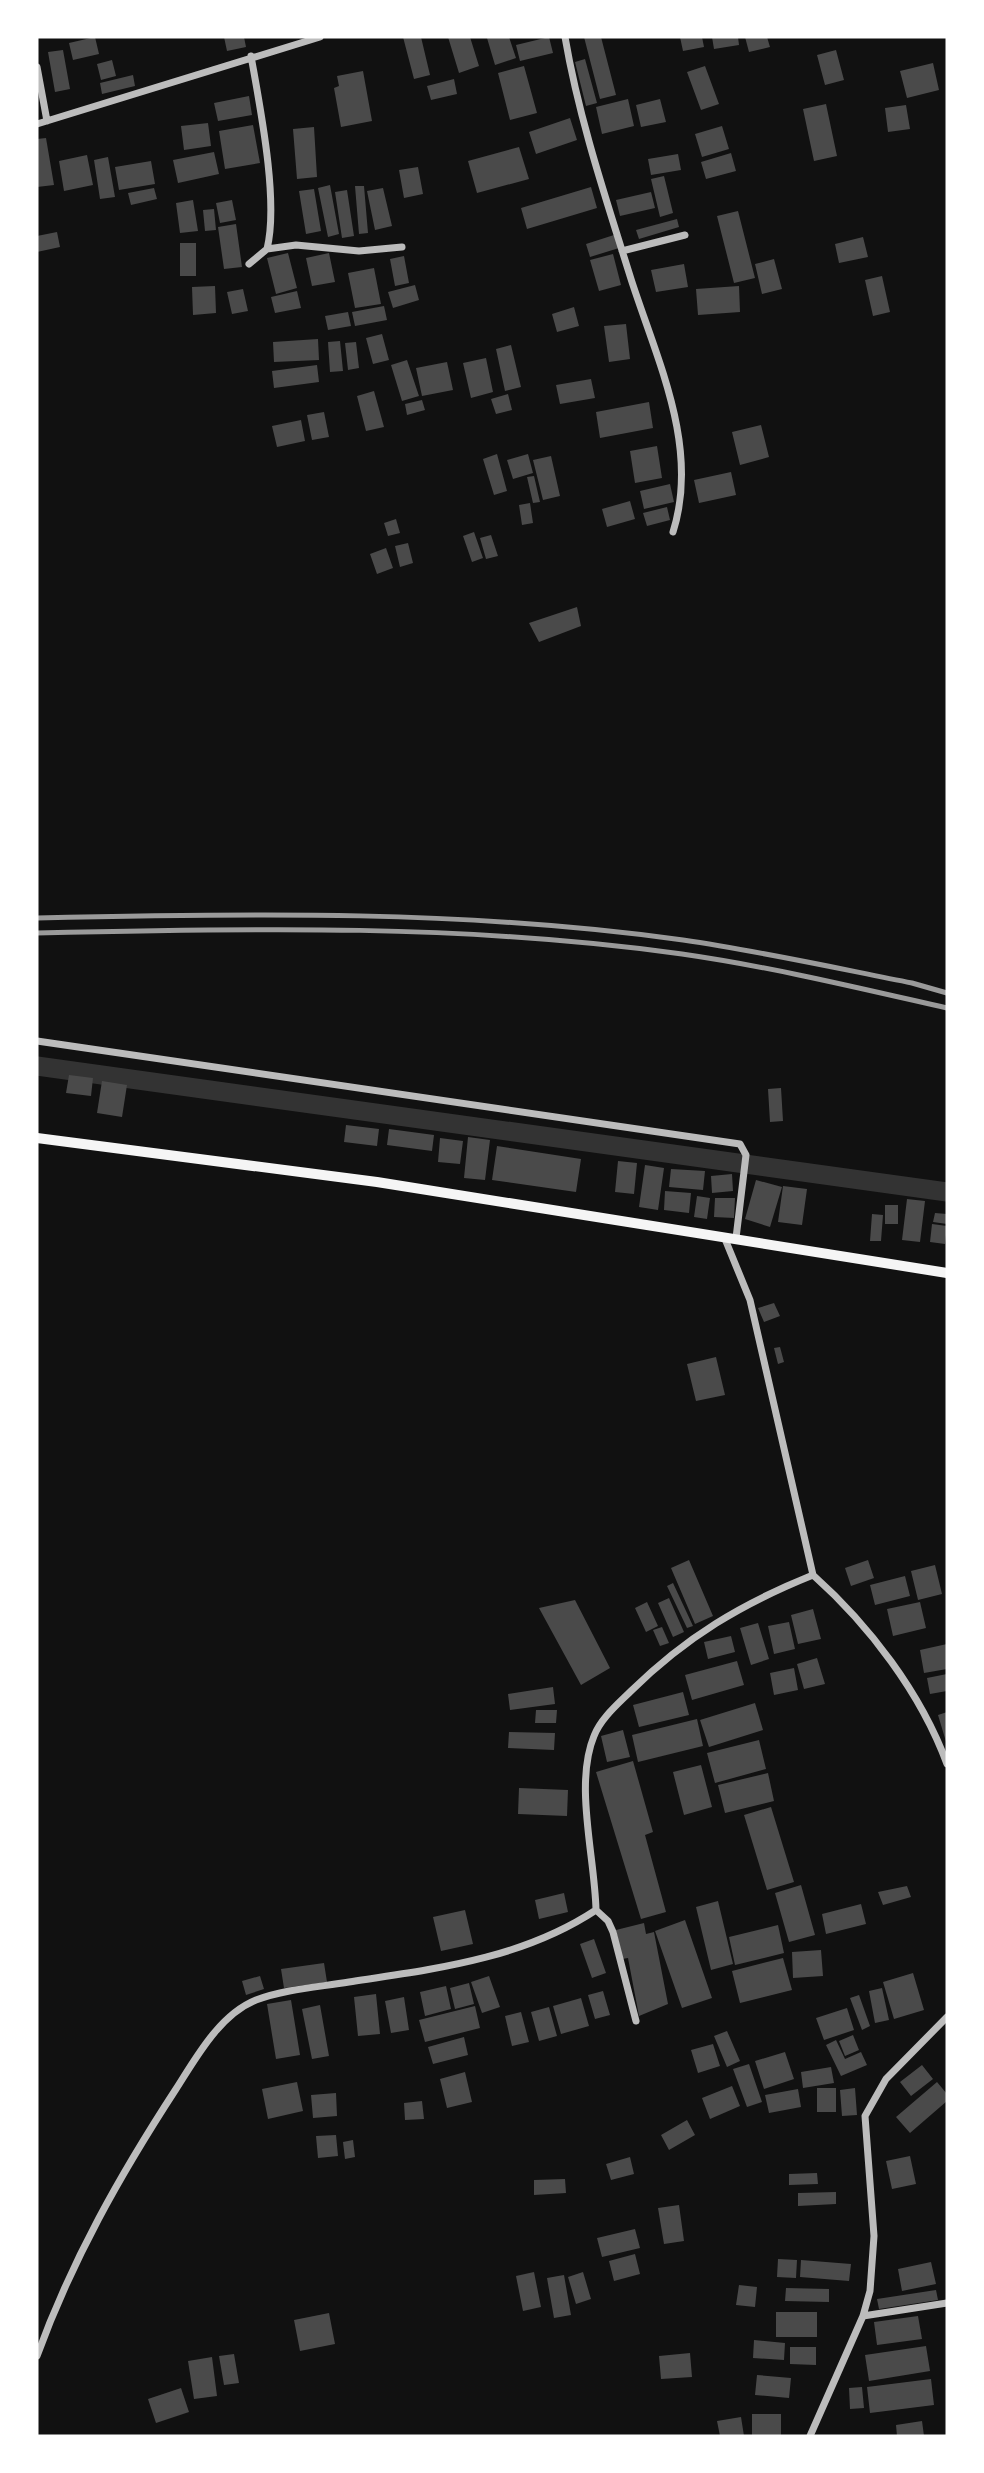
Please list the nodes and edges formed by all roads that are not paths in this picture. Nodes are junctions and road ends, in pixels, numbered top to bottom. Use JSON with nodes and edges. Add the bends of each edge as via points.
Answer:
{"nodes":[{"id":1,"x":320,"y":37,"type":"edge"},
{"id":2,"x":565,"y":37,"type":"edge"},
{"id":3,"x":251,"y":56,"type":"junction"},
{"id":4,"x":37,"y":67,"type":"edge"},
{"id":5,"x":47,"y":121,"type":"junction"},
{"id":6,"x":37,"y":124,"type":"edge"},
{"id":7,"x":685,"y":235,"type":"dead end"},
{"id":8,"x":402,"y":247,"type":"dead end"},
{"id":9,"x":267,"y":249,"type":"junction"},
{"id":10,"x":622,"y":251,"type":"junction"},
{"id":11,"x":249,"y":264,"type":"dead end"},
{"id":12,"x":673,"y":533,"type":"dead end"},
{"id":13,"x":37,"y":1041,"type":"edge"},
{"id":14,"x":37,"y":1138,"type":"edge"},
{"id":15,"x":731,"y":1238,"type":"junction"},
{"id":16,"x":947,"y":1273,"type":"edge"},
{"id":17,"x":813,"y":1575,"type":"junction"},
{"id":18,"x":947,"y":1764,"type":"edge"},
{"id":19,"x":596,"y":1910,"type":"junction"},
{"id":20,"x":947,"y":2017,"type":"edge"},
{"id":21,"x":635,"y":2021,"type":"dead end"},
{"id":22,"x":937,"y":2029,"type":"junction"},
{"id":23,"x":947,"y":2032,"type":"edge"},
{"id":24,"x":947,"y":2303,"type":"edge"},
{"id":25,"x":863,"y":2316,"type":"junction"},
{"id":26,"x":37,"y":2356,"type":"edge"},
{"id":27,"x":810,"y":2436,"type":"edge"}],
"edges":[{"from":1,"to":3,"type":"street"},
{"from":2,"to":10,"type":"street"},
{"from":3,"to":5,"type":"street"},
{"from":3,"to":9,"type":"street","via":[[268,182]]},
{"from":4,"to":5,"type":"street"},
{"from":5,"to":6,"type":"street"},
{"from":7,"to":10,"type":"street"},
{"from":8,"to":9,"type":"street","via":[[359,251],[296,245]]},
{"from":9,"to":11,"type":"street"},
{"from":10,"to":12,"type":"street","via":[[678,426],[682,498]]},
{"from":13,"to":15,"type":"street","via":[[735,1143],[744,1146],[746,1155]]},
{"from":14,"to":15,"type":"main road","via":[[377,1182]]},
{"from":15,"to":16,"type":"main road"},
{"from":15,"to":17,"type":"street","via":[[750,1300]]},
{"from":17,"to":18,"type":"street","via":[[841,1600],[910,1689]]},
{"from":17,"to":19,"type":"street","via":[[712,1623],[652,1670],[593,1736],[586,1790]]},
{"from":19,"to":21,"type":"street","via":[[613,1932]]},
{"from":19,"to":26,"type":"street","via":[[568,1927],[500,1954],[269,1996],[233,2014],[195,2059],[121,2173],[55,2307]]},
{"from":20,"to":22,"type":"street"},
{"from":22,"to":23,"type":"street"},
{"from":22,"to":25,"type":"street","via":[[886,2079],[865,2116],[874,2236],[870,2291]]},
{"from":24,"to":25,"type":"street"},
{"from":25,"to":27,"type":"street"}]}
